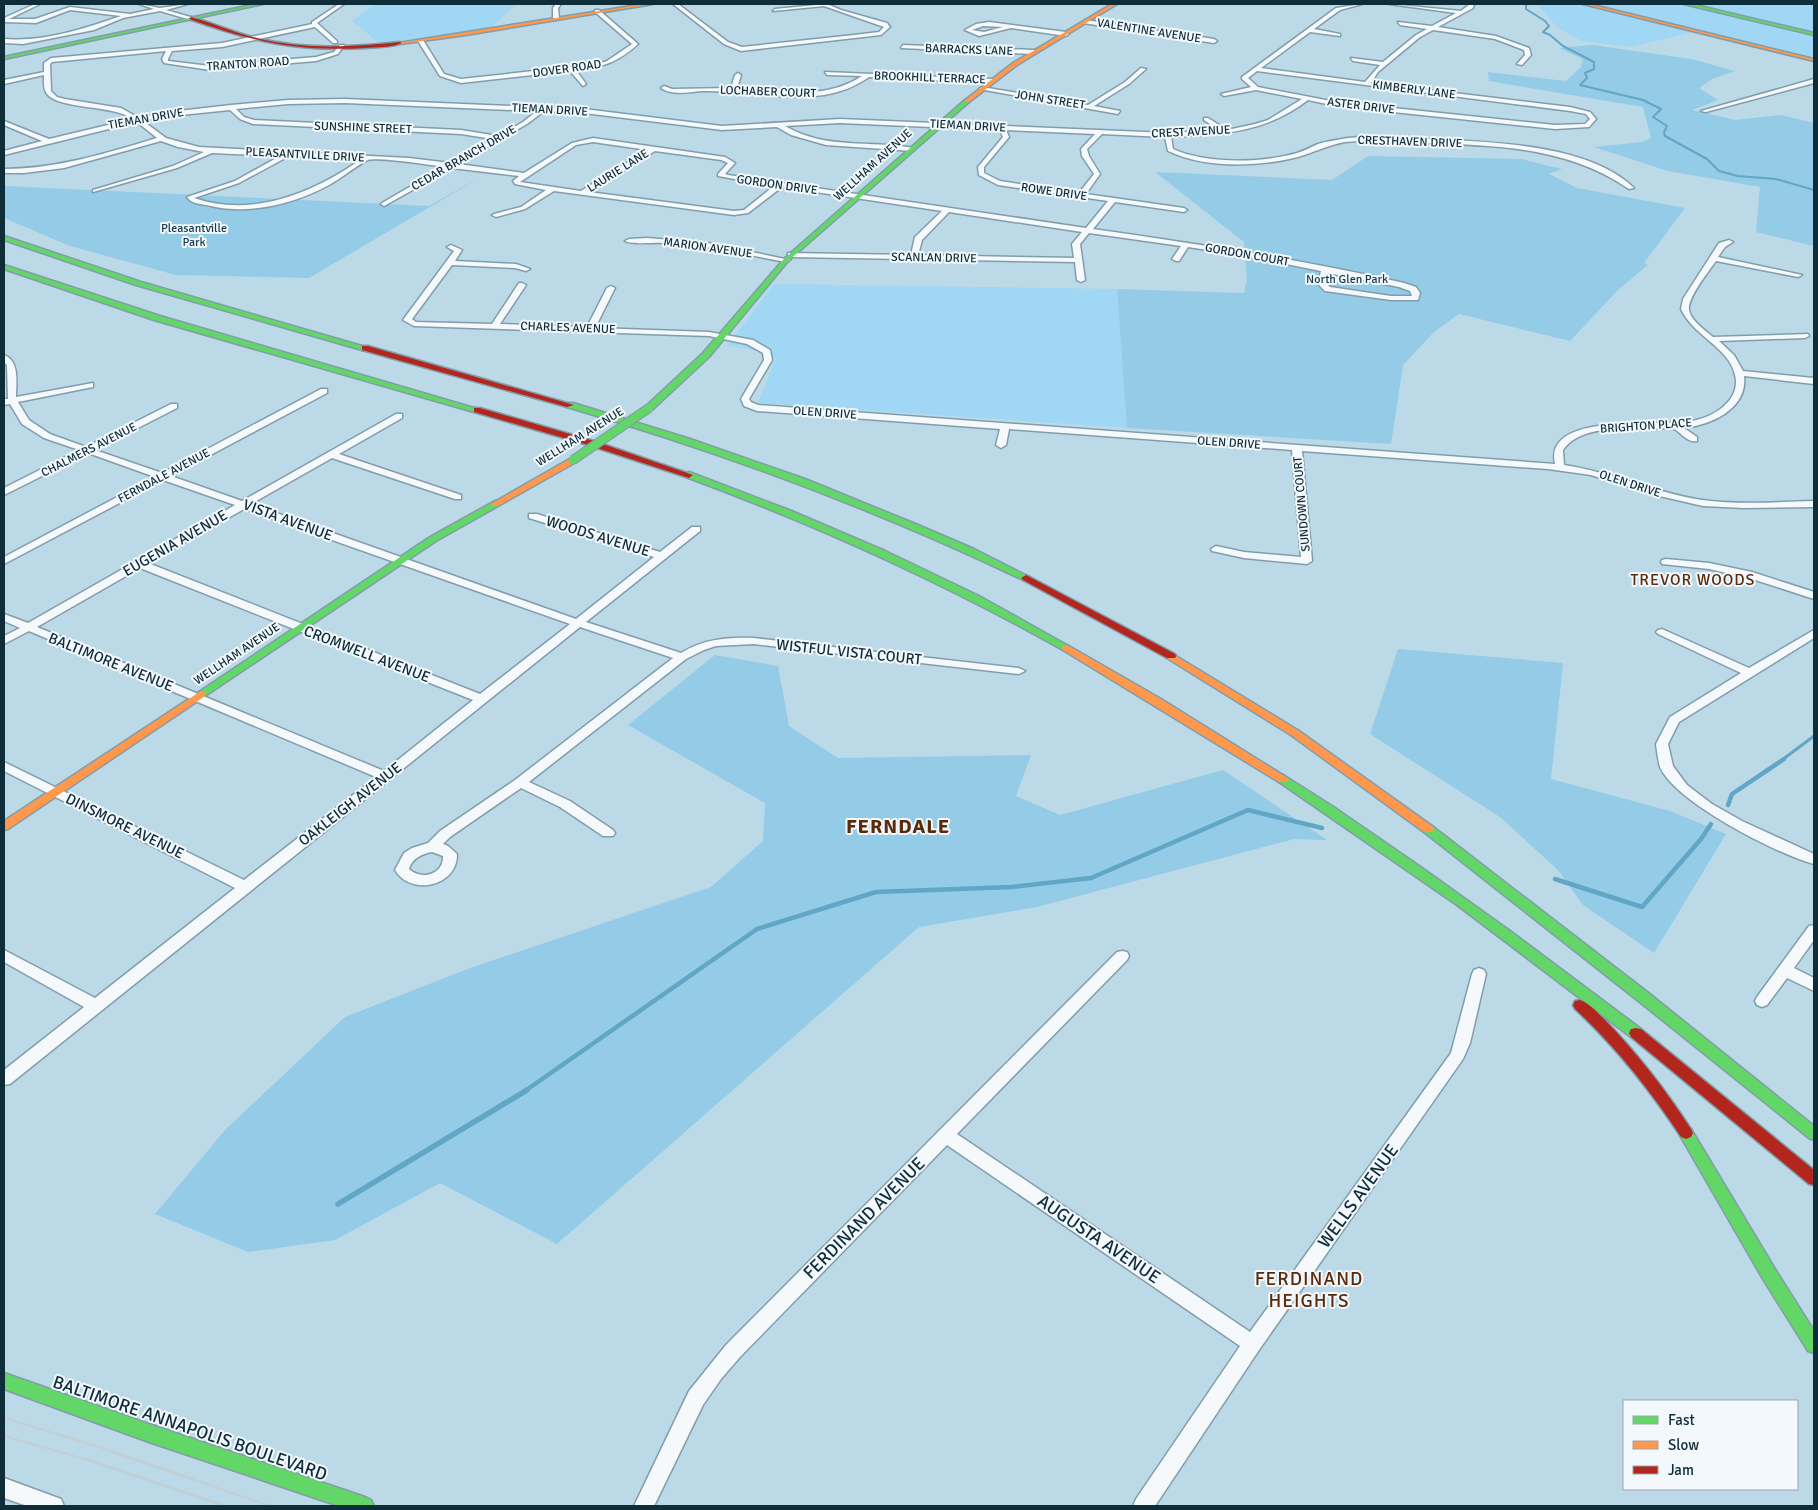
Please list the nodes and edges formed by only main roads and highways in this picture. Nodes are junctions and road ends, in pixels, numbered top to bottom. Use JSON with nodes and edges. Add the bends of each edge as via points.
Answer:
{"nodes":[{"id":1,"x":261,"y":4,"type":"edge"},
{"id":2,"x":651,"y":4,"type":"edge"},
{"id":3,"x":1115,"y":4,"type":"edge"},
{"id":4,"x":1586,"y":4,"type":"edge"},
{"id":5,"x":1631,"y":4,"type":"edge"},
{"id":6,"x":1686,"y":4,"type":"edge"},
{"id":7,"x":1704,"y":4,"type":"edge"},
{"id":8,"x":632,"y":5,"type":"edge"},
{"id":9,"x":1608,"y":9,"type":"junction"},
{"id":10,"x":192,"y":18,"type":"junction"},
{"id":11,"x":1814,"y":30,"type":"edge"},
{"id":12,"x":1814,"y":34,"type":"edge"},
{"id":13,"x":4,"y":58,"type":"edge"},
{"id":14,"x":1814,"y":60,"type":"edge"},
{"id":15,"x":4,"y":238,"type":"edge"},
{"id":16,"x":4,"y":267,"type":"edge"},
{"id":17,"x":4,"y":826,"type":"edge"},
{"id":18,"x":1449,"y":891,"type":"junction"},
{"id":19,"x":1633,"y":988,"type":"junction"},
{"id":20,"x":1561,"y":990,"type":"dead end"},
{"id":21,"x":1572,"y":999,"type":"dead end"},
{"id":22,"x":1758,"y":1074,"type":"dead end"},
{"id":23,"x":1814,"y":1134,"type":"edge"},
{"id":24,"x":1814,"y":1179,"type":"edge"},
{"id":25,"x":1814,"y":1345,"type":"edge"},
{"id":26,"x":4,"y":1381,"type":"edge"},
{"id":27,"x":365,"y":1506,"type":"edge"}],
"edges":[{"from":1,"to":10,"type":"main road"},
{"from":2,"to":8,"type":"main road"},
{"from":3,"to":17,"type":"main road","name":"WELLHAM AVENUE","bridge":true,"via":[[1034,52],[938,125],[789,258],[687,375],[649,408],[573,460],[444,532]]},
{"from":4,"to":9,"type":"main road"},
{"from":5,"to":9,"type":"main road"},
{"from":6,"to":12,"type":"main road"},
{"from":7,"to":11,"type":"main road"},
{"from":8,"to":10,"type":"main road","via":[[421,41],[338,44],[292,45],[254,39]]},
{"from":9,"to":14,"type":"main road"},
{"from":10,"to":13,"type":"main road"},
{"from":15,"to":19,"type":"main road","via":[[148,288],[668,434],[842,496],[959,546],[1139,638],[1271,716],[1379,793]]},
{"from":16,"to":18,"type":"main road","via":[[149,316],[564,434],[709,482],[847,538],[976,599],[1104,669],[1287,780]]},
{"from":18,"to":20,"type":"main road","via":[[1520,958]]},
{"from":18,"to":24,"type":"main road","via":[[1624,1022]]},
{"from":19,"to":22,"type":"main road"},
{"from":19,"to":23,"type":"main road"},
{"from":21,"to":25,"type":"main road","via":[[1615,1039],[1661,1094]]},
{"from":26,"to":27,"type":"main road","name":"BALTIMORE ANNAPOLIS BOULEVARD"}]}
